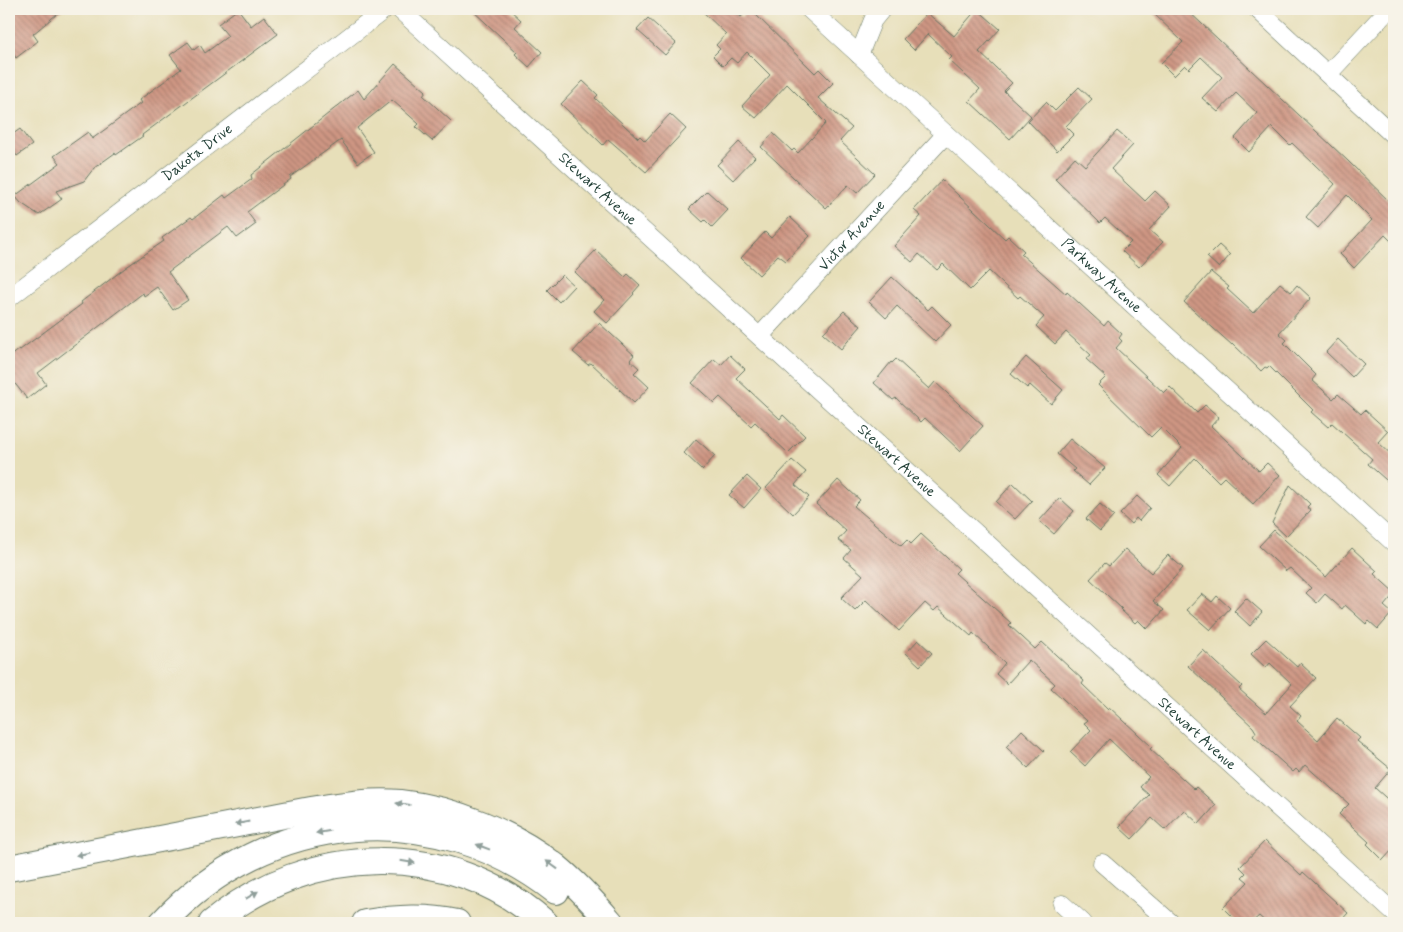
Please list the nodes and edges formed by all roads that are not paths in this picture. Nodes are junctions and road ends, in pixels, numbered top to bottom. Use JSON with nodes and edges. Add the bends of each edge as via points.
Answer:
{"nodes":[{"id":1,"x":385,"y":9,"type":"edge"},
{"id":2,"x":399,"y":9,"type":"edge"},
{"id":3,"x":809,"y":9,"type":"edge"},
{"id":4,"x":882,"y":9,"type":"edge"},
{"id":5,"x":1257,"y":9,"type":"edge"},
{"id":6,"x":1389,"y":9,"type":"edge"},
{"id":7,"x":859,"y":55,"type":"junction"},
{"id":8,"x":1328,"y":74,"type":"junction"},
{"id":9,"x":945,"y":135,"type":"junction"},
{"id":10,"x":1394,"y":136,"type":"edge"},
{"id":11,"x":9,"y":298,"type":"edge"},
{"id":12,"x":760,"y":336,"type":"junction"},
{"id":13,"x":1394,"y":543,"type":"edge"},
{"id":14,"x":1102,"y":863,"type":"dead end"},
{"id":15,"x":9,"y":868,"type":"edge"},
{"id":16,"x":1062,"y":904,"type":"dead end"},
{"id":17,"x":1392,"y":907,"type":"edge"},
{"id":18,"x":164,"y":921,"type":"edge"},
{"id":19,"x":212,"y":923,"type":"edge"},
{"id":20,"x":365,"y":923,"type":"edge"},
{"id":21,"x":458,"y":923,"type":"edge"},
{"id":22,"x":545,"y":923,"type":"edge"},
{"id":23,"x":595,"y":923,"type":"edge"},
{"id":24,"x":611,"y":923,"type":"edge"},
{"id":25,"x":1083,"y":923,"type":"edge"},
{"id":26,"x":1170,"y":923,"type":"edge"}],
"edges":[{"from":1,"to":11,"type":"street","name":"Dakota Drive"},
{"from":2,"to":12,"type":"street","name":"Stewart Avenue"},
{"from":3,"to":7,"type":"street","name":"Parkway Avenue"},
{"from":4,"to":7,"type":"street","via":[[873,20]]},
{"from":5,"to":8,"type":"street"},
{"from":6,"to":8,"type":"street"},
{"from":7,"to":9,"type":"street","name":"Parkway Avenue"},
{"from":8,"to":10,"type":"street"},
{"from":9,"to":12,"type":"street","name":"Victor Avenue"},
{"from":9,"to":13,"type":"street","name":"Parkway Avenue"},
{"from":12,"to":17,"type":"street","name":"Stewart Avenue"},
{"from":14,"to":26,"type":"street"},
{"from":24,"to":15,"type":"highway","one_way":true,"via":[[555,866],[509,837],[453,815],[401,803],[374,802],[305,811]]},
{"from":16,"to":25,"type":"street"},
{"from":23,"to":18,"type":"highway","one_way":true,"via":[[541,879],[486,848],[458,838],[384,827],[321,832],[276,844],[220,872]]},
{"from":19,"to":22,"type":"highway","one_way":true,"via":[[258,892],[303,872],[347,862],[396,860],[467,875],[509,896]]},
{"from":20,"to":21,"type":"highway","via":[[394,918]]}]}
